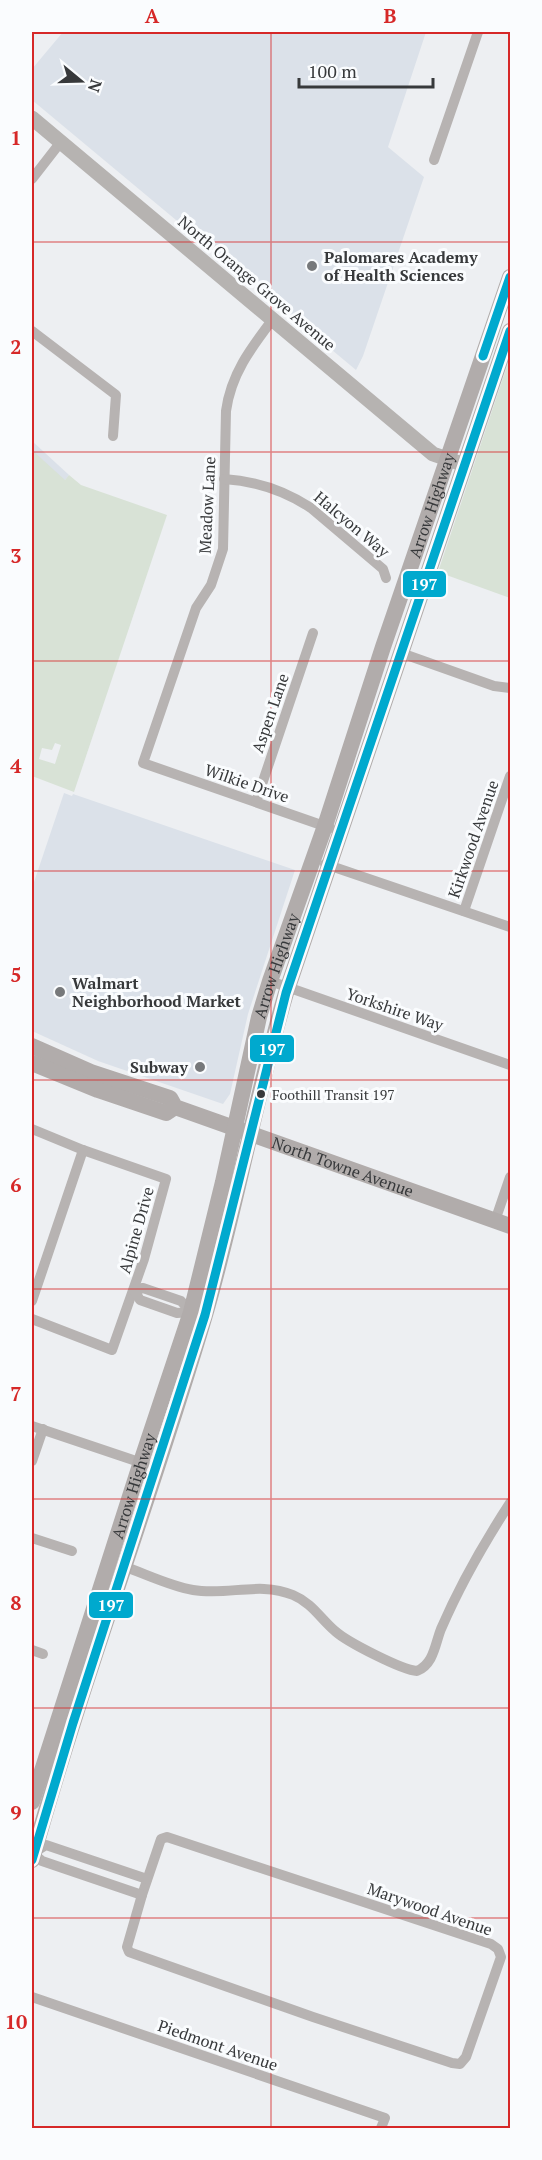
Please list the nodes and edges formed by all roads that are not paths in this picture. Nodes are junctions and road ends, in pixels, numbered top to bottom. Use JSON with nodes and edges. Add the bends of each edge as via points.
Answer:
{"nodes":[{"id":1,"x":478,"y":32,"type":"edge"},
{"id":2,"x":32,"y":118,"type":"edge"},
{"id":3,"x":60,"y":143,"type":"junction"},
{"id":4,"x":434,"y":160,"type":"dead end"},
{"id":5,"x":32,"y":178,"type":"edge"},
{"id":6,"x":510,"y":277,"type":"edge"},
{"id":7,"x":273,"y":320,"type":"junction"},
{"id":8,"x":510,"y":331,"type":"edge"},
{"id":9,"x":33,"y":335,"type":"edge"},
{"id":10,"x":113,"y":436,"type":"dead end"},
{"id":11,"x":448,"y":460,"type":"junction"},
{"id":12,"x":465,"y":465,"type":"junction"},
{"id":13,"x":224,"y":479,"type":"junction"},
{"id":14,"x":386,"y":578,"type":"dead end"},
{"id":15,"x":313,"y":633,"type":"dead end"},
{"id":16,"x":383,"y":647,"type":"junction"},
{"id":17,"x":401,"y":654,"type":"junction"},
{"id":18,"x":510,"y":688,"type":"edge"},
{"id":19,"x":143,"y":763,"type":"joint"},
{"id":20,"x":510,"y":776,"type":"edge"},
{"id":21,"x":256,"y":802,"type":"junction"},
{"id":22,"x":505,"y":809,"type":"edge"},
{"id":23,"x":325,"y":826,"type":"junction"},
{"id":24,"x":342,"y":831,"type":"junction"},
{"id":25,"x":313,"y":860,"type":"junction"},
{"id":26,"x":329,"y":866,"type":"junction"},
{"id":27,"x":464,"y":911,"type":"junction"},
{"id":28,"x":510,"y":927,"type":"edge"},
{"id":29,"x":270,"y":981,"type":"junction"},
{"id":30,"x":288,"y":987,"type":"junction"},
{"id":31,"x":32,"y":1046,"type":"edge"},
{"id":32,"x":32,"y":1063,"type":"edge"},
{"id":33,"x":510,"y":1065,"type":"edge"},
{"id":34,"x":175,"y":1107,"type":"junction"},
{"id":35,"x":32,"y":1129,"type":"edge"},
{"id":36,"x":235,"y":1129,"type":"junction"},
{"id":37,"x":251,"y":1135,"type":"junction"},
{"id":38,"x":83,"y":1150,"type":"junction"},
{"id":39,"x":510,"y":1177,"type":"edge"},
{"id":40,"x":503,"y":1223,"type":"edge"},
{"id":41,"x":134,"y":1290,"type":"junction"},
{"id":42,"x":32,"y":1301,"type":"edge"},
{"id":43,"x":191,"y":1312,"type":"junction"},
{"id":44,"x":32,"y":1319,"type":"edge"},
{"id":45,"x":37,"y":1427,"type":"edge"},
{"id":46,"x":32,"y":1461,"type":"edge"},
{"id":47,"x":148,"y":1465,"type":"junction"},
{"id":48,"x":510,"y":1503,"type":"edge"},
{"id":49,"x":32,"y":1538,"type":"edge"},
{"id":50,"x":72,"y":1551,"type":"dead end"},
{"id":51,"x":123,"y":1566,"type":"junction"},
{"id":52,"x":32,"y":1650,"type":"edge"},
{"id":53,"x":43,"y":1654,"type":"dead end"},
{"id":54,"x":32,"y":1802,"type":"edge"},
{"id":55,"x":32,"y":1855,"type":"edge"},
{"id":56,"x":147,"y":1879,"type":"junction"},
{"id":57,"x":142,"y":1895,"type":"junction"},
{"id":58,"x":32,"y":1997,"type":"edge"},
{"id":59,"x":381,"y":2128,"type":"edge"}],
"edges":[{"from":1,"to":4,"type":"street"},
{"from":2,"to":3,"type":"main road","name":"North Orange Grove Avenue"},
{"from":3,"to":5,"type":"street"},
{"from":3,"to":7,"type":"main road","name":"North Orange Grove Avenue"},
{"from":6,"to":11,"type":"main road","name":"Arrow Highway"},
{"from":7,"to":11,"type":"main road","name":"North Orange Grove Avenue","via":[[434,454]]},
{"from":7,"to":13,"type":"street","name":"Meadow Lane","via":[[245,355],[228,393]]},
{"from":8,"to":12,"type":"main road","name":"Arrow Highway"},
{"from":9,"to":10,"type":"street","via":[[116,395]]},
{"from":11,"to":12,"type":"main road","name":"North Orange Grove Avenue"},
{"from":11,"to":16,"type":"main road","name":"Arrow Highway"},
{"from":12,"to":17,"type":"main road","name":"Arrow Highway"},
{"from":13,"to":14,"type":"street","name":"Halcyon Way","via":[[267,486],[300,500],[383,569]]},
{"from":13,"to":19,"type":"street","name":"Meadow Lane","via":[[223,549],[219,566],[196,608]]},
{"from":15,"to":21,"type":"street","name":"Aspen Lane"},
{"from":16,"to":17,"type":"main road"},
{"from":16,"to":23,"type":"main road","name":"Arrow Highway"},
{"from":17,"to":18,"type":"street"},
{"from":17,"to":24,"type":"main road","name":"Arrow Highway"},
{"from":19,"to":21,"type":"street","name":"Wilkie Drive"},
{"from":20,"to":22,"type":"street","name":"Kirkwood Avenue"},
{"from":21,"to":23,"type":"street","name":"Wilkie Drive"},
{"from":22,"to":27,"type":"street","name":"Kirkwood Avenue"},
{"from":23,"to":24,"type":"street","name":"Wilkie Drive"},
{"from":23,"to":25,"type":"main road","name":"Arrow Highway"},
{"from":24,"to":26,"type":"main road","name":"Arrow Highway"},
{"from":25,"to":26,"type":"street"},
{"from":25,"to":29,"type":"main road","name":"Arrow Highway"},
{"from":26,"to":27,"type":"street"},
{"from":26,"to":30,"type":"main road","name":"Arrow Highway"},
{"from":27,"to":28,"type":"street"},
{"from":29,"to":30,"type":"street","name":"Yorkshire Way"},
{"from":29,"to":36,"type":"main road","name":"Arrow Highway"},
{"from":30,"to":33,"type":"street","name":"Yorkshire Way"},
{"from":30,"to":37,"type":"main road","name":"Arrow Highway"},
{"from":31,"to":34,"type":"main road","name":"North Towne Avenue","via":[[91,1072],[170,1098]]},
{"from":32,"to":34,"type":"main road","name":"North Towne Avenue","via":[[166,1113]]},
{"from":34,"to":36,"type":"main road","name":"North Towne Avenue"},
{"from":35,"to":38,"type":"street"},
{"from":36,"to":37,"type":"main road","name":"North Towne Avenue"},
{"from":36,"to":43,"type":"main road","name":"Arrow Highway"},
{"from":37,"to":40,"type":"main road","name":"North Towne Avenue"},
{"from":37,"to":47,"type":"main road","name":"Arrow Highway","via":[[218,1270]]},
{"from":38,"to":41,"type":"street","name":"Alpine Drive","via":[[166,1179]]},
{"from":38,"to":42,"type":"street"},
{"from":39,"to":40,"type":"street"},
{"from":41,"to":43,"type":"street","name":"Alpine Drive","via":[[140,1300],[177,1312]]},
{"from":41,"to":44,"type":"street","name":"Alpine Drive","via":[[112,1350]]},
{"from":43,"to":47,"type":"main road","name":"Arrow Highway"},
{"from":45,"to":46,"type":"street"},
{"from":45,"to":47,"type":"street"},
{"from":47,"to":51,"type":"main road","name":"Arrow Highway"},
{"from":47,"to":54,"type":"main road","name":"Arrow Highway"},
{"from":48,"to":51,"type":"street","via":[[467,1576],[428,1664],[417,1671],[347,1641],[311,1605],[294,1596],[271,1588],[192,1590]]},
{"from":49,"to":50,"type":"street"},
{"from":51,"to":55,"type":"main road","name":"Arrow Highway"},
{"from":52,"to":53,"type":"street"},
{"from":55,"to":56,"type":"street","via":[[46,1845]]},
{"from":55,"to":57,"type":"street"},
{"from":56,"to":57,"type":"street","name":"Marywood Avenue"},
{"from":56,"to":57,"type":"street","name":"Marywood Avenue","via":[[161,1839],[166,1836],[491,1944],[501,1957],[466,2057],[460,2064],[452,2063],[129,1952],[127,1947]]},
{"from":58,"to":59,"type":"street","name":"Piedmont Avenue","via":[[385,2118]]}]}
